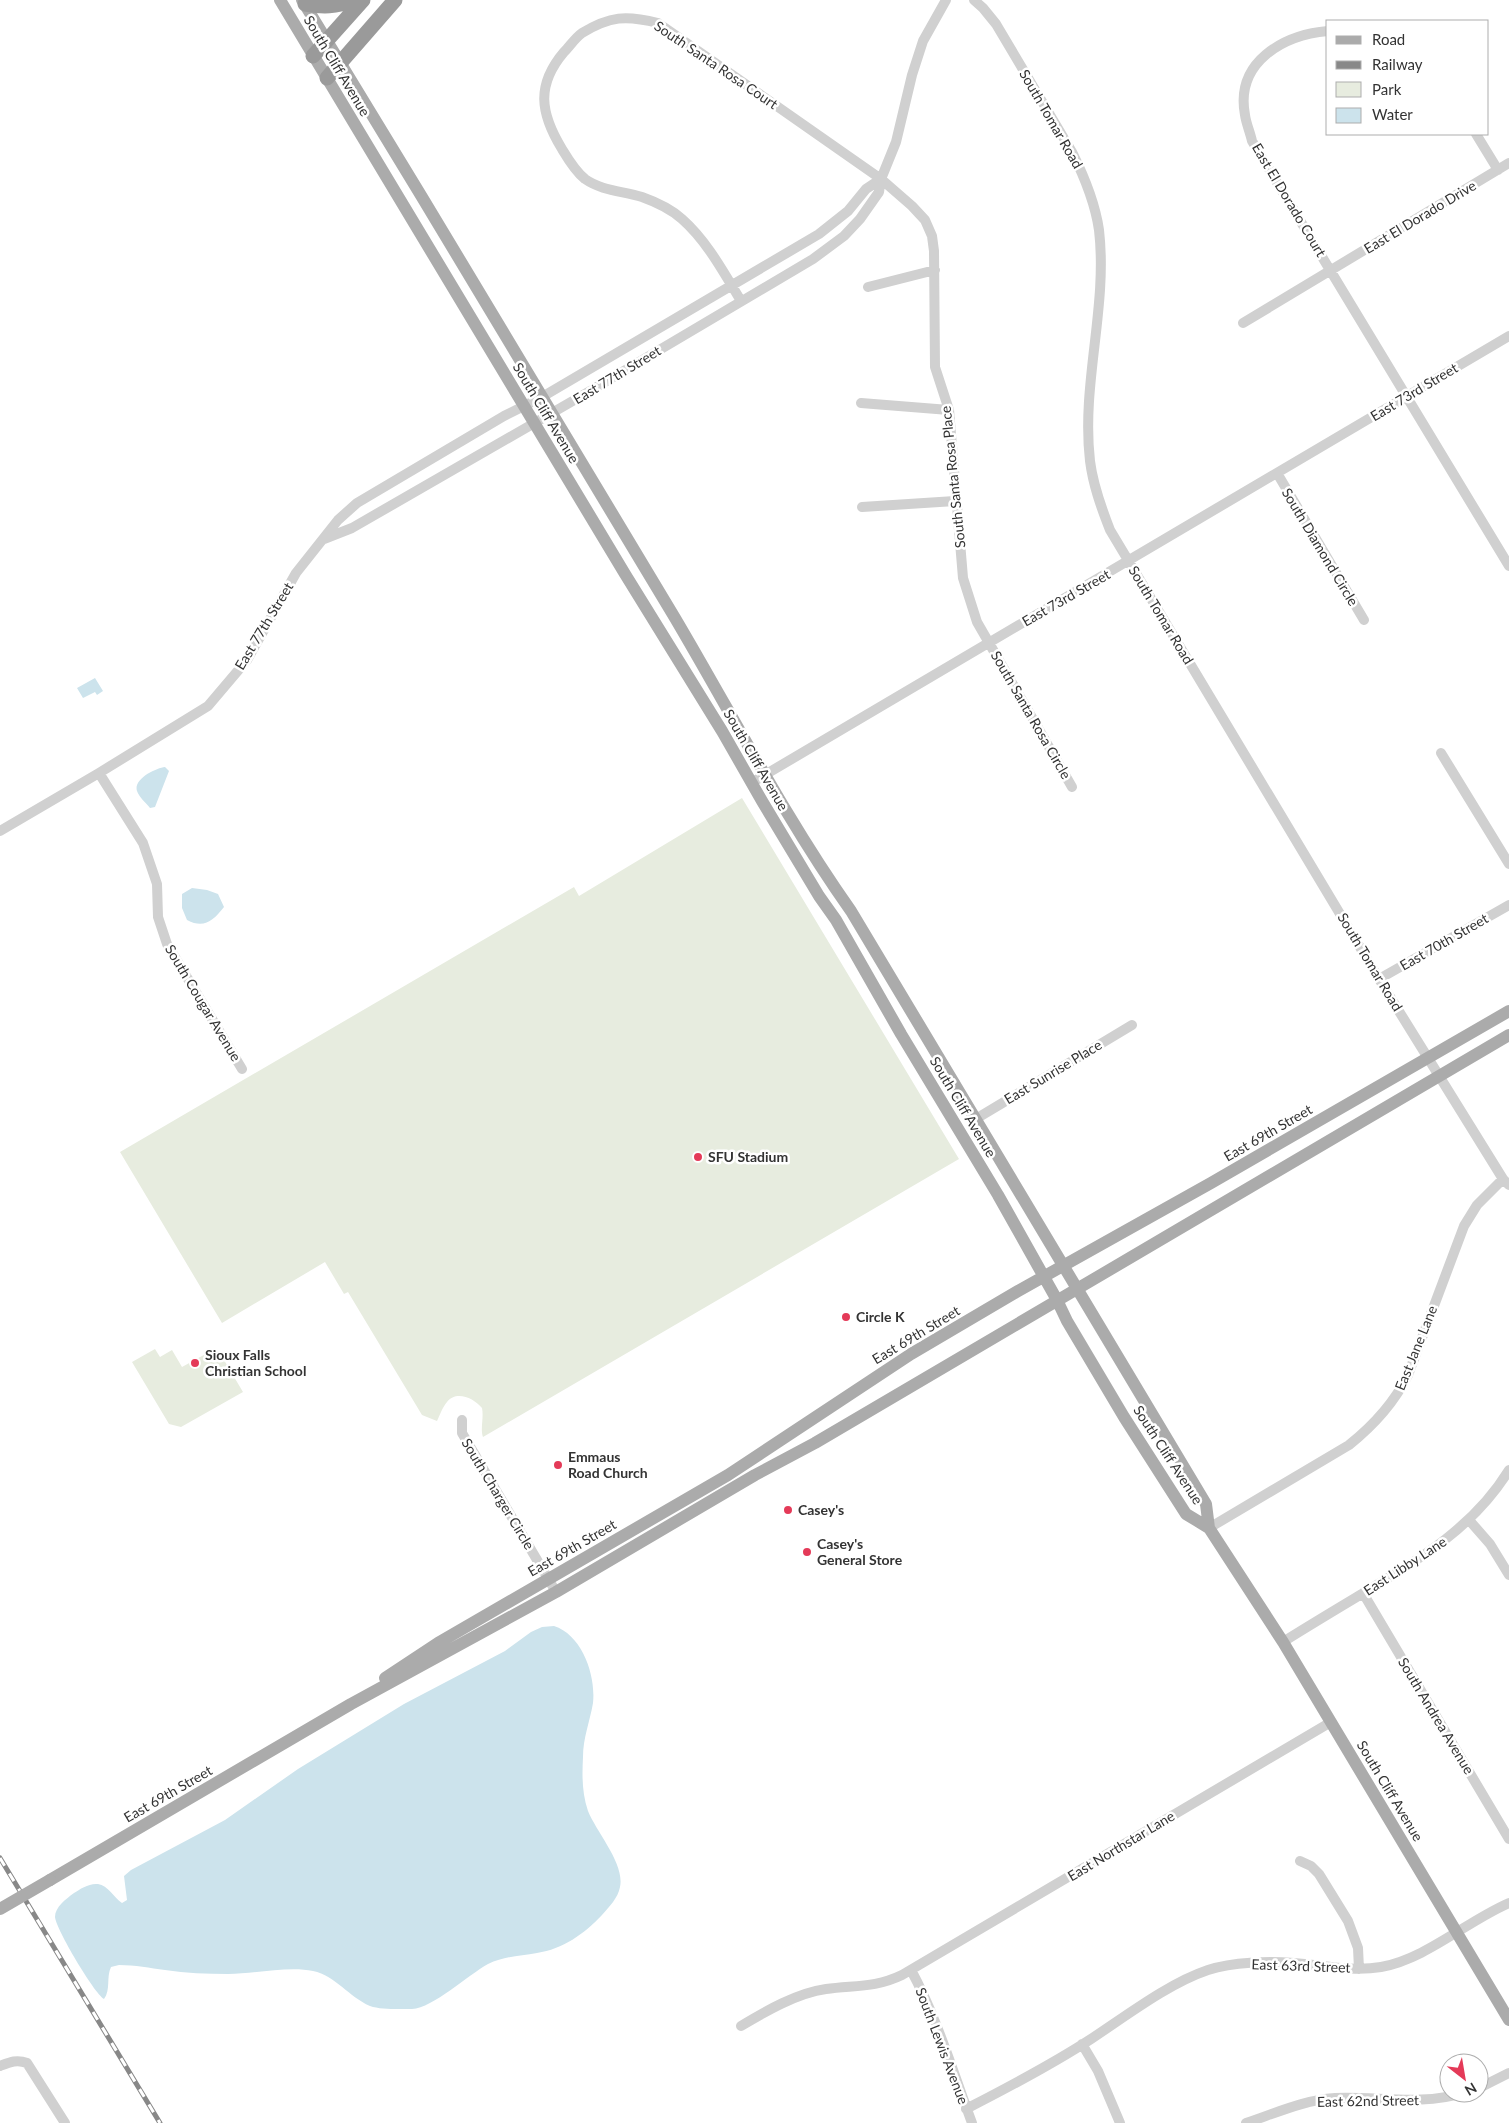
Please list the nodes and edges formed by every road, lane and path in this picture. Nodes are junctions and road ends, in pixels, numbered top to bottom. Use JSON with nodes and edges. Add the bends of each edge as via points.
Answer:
{"nodes":[{"id":1,"x":280,"y":0,"type":"edge"},
{"id":2,"x":353,"y":0,"type":"edge"},
{"id":3,"x":363,"y":0,"type":"edge"},
{"id":4,"x":395,"y":0,"type":"edge"},
{"id":5,"x":946,"y":0,"type":"edge"},
{"id":6,"x":974,"y":0,"type":"edge"},
{"id":7,"x":303,"y":2,"type":"edge"},
{"id":8,"x":1326,"y":31,"type":"edge"},
{"id":9,"x":327,"y":40,"type":"junction"},
{"id":10,"x":313,"y":56,"type":"junction"},
{"id":11,"x":340,"y":63,"type":"junction"},
{"id":12,"x":327,"y":78,"type":"junction"},
{"id":13,"x":1477,"y":135,"type":"edge"},
{"id":14,"x":1509,"y":163,"type":"edge"},
{"id":15,"x":1498,"y":170,"type":"junction"},
{"id":16,"x":880,"y":179,"type":"junction"},
{"id":17,"x":935,"y":270,"type":"junction"},
{"id":18,"x":1330,"y":271,"type":"junction"},
{"id":19,"x":732,"y":286,"type":"junction"},
{"id":20,"x":868,"y":287,"type":"dead end"},
{"id":21,"x":741,"y":301,"type":"junction"},
{"id":22,"x":1243,"y":323,"type":"dead end"},
{"id":23,"x":1509,"y":336,"type":"edge"},
{"id":24,"x":1407,"y":396,"type":"junction"},
{"id":25,"x":542,"y":397,"type":"junction"},
{"id":26,"x":861,"y":404,"type":"dead end"},
{"id":27,"x":524,"y":406,"type":"junction"},
{"id":28,"x":949,"y":410,"type":"junction"},
{"id":29,"x":551,"y":413,"type":"junction"},
{"id":30,"x":535,"y":423,"type":"junction"},
{"id":31,"x":1277,"y":473,"type":"junction"},
{"id":32,"x":956,"y":501,"type":"junction"},
{"id":33,"x":862,"y":507,"type":"dead end"},
{"id":34,"x":324,"y":539,"type":"junction"},
{"id":35,"x":1129,"y":561,"type":"junction"},
{"id":36,"x":1509,"y":566,"type":"edge"},
{"id":37,"x":1364,"y":620,"type":"dead end"},
{"id":38,"x":989,"y":643,"type":"junction"},
{"id":39,"x":1441,"y":753,"type":"dead end"},
{"id":40,"x":99,"y":773,"type":"junction"},
{"id":41,"x":766,"y":774,"type":"junction"},
{"id":42,"x":751,"y":782,"type":"junction"},
{"id":43,"x":1072,"y":787,"type":"dead end"},
{"id":44,"x":0,"y":831,"type":"edge"},
{"id":45,"x":1509,"y":864,"type":"edge"},
{"id":46,"x":1509,"y":905,"type":"edge"},
{"id":47,"x":1380,"y":979,"type":"junction"},
{"id":48,"x":1509,"y":1012,"type":"edge"},
{"id":49,"x":1132,"y":1024,"type":"dead end"},
{"id":50,"x":1509,"y":1035,"type":"edge"},
{"id":51,"x":1430,"y":1058,"type":"junction"},
{"id":52,"x":242,"y":1069,"type":"dead end"},
{"id":53,"x":1440,"y":1075,"type":"junction"},
{"id":54,"x":974,"y":1120,"type":"junction"},
{"id":55,"x":1506,"y":1182,"type":"edge"},
{"id":56,"x":1063,"y":1267,"type":"junction"},
{"id":57,"x":1044,"y":1277,"type":"junction"},
{"id":58,"x":1077,"y":1289,"type":"junction"},
{"id":59,"x":1057,"y":1300,"type":"junction"},
{"id":60,"x":462,"y":1420,"type":"dead end"},
{"id":61,"x":1509,"y":1470,"type":"edge"},
{"id":62,"x":1469,"y":1520,"type":"junction"},
{"id":63,"x":1209,"y":1528,"type":"junction"},
{"id":64,"x":1509,"y":1575,"type":"edge"},
{"id":65,"x":548,"y":1579,"type":"junction"},
{"id":66,"x":556,"y":1592,"type":"junction"},
{"id":67,"x":1364,"y":1593,"type":"junction"},
{"id":68,"x":1283,"y":1642,"type":"junction"},
{"id":69,"x":351,"y":1704,"type":"junction"},
{"id":70,"x":1331,"y":1722,"type":"junction"},
{"id":71,"x":1509,"y":1839,"type":"edge"},
{"id":72,"x":1300,"y":1861,"type":"dead end"},
{"id":73,"x":1509,"y":1904,"type":"edge"},
{"id":74,"x":0,"y":1910,"type":"edge"},
{"id":75,"x":1456,"y":1931,"type":"junction"},
{"id":76,"x":1359,"y":1968,"type":"junction"},
{"id":77,"x":911,"y":1970,"type":"junction"},
{"id":78,"x":1509,"y":2020,"type":"edge"},
{"id":79,"x":741,"y":2026,"type":"dead end"},
{"id":80,"x":1082,"y":2044,"type":"junction"},
{"id":81,"x":0,"y":2066,"type":"edge"},
{"id":82,"x":1509,"y":2073,"type":"edge"},
{"id":83,"x":1489,"y":2083,"type":"edge"},
{"id":84,"x":1439,"y":2097,"type":"edge"},
{"id":85,"x":966,"y":2109,"type":"junction"},
{"id":86,"x":65,"y":2123,"type":"edge"},
{"id":87,"x":972,"y":2123,"type":"edge"},
{"id":88,"x":1120,"y":2123,"type":"edge"},
{"id":89,"x":1246,"y":2123,"type":"edge"}],
"edges":[{"from":1,"to":10,"type":"main road","name":"South Cliff Avenue"},
{"from":2,"to":7,"type":"highway","via":[[339,6],[321,7]]},
{"from":3,"to":9,"type":"highway"},
{"from":4,"to":11,"type":"highway"},
{"from":5,"to":16,"type":"street","name":"East 77th Street","via":[[923,41],[896,142]]},
{"from":6,"to":35,"type":"street","name":"South Tomar Road","via":[[996,24],[1072,152],[1092,201],[1099,230],[1100,264],[1090,460],[1097,496],[1110,530]]},
{"from":7,"to":9,"type":"main road","name":"South Cliff Avenue"},
{"from":8,"to":18,"type":"street","name":"East El Dorado Court","via":[[1287,41],[1257,61],[1249,74],[1244,114],[1252,140]]},
{"from":9,"to":10,"type":"highway"},
{"from":9,"to":11,"type":"main road","name":"South Cliff Avenue"},
{"from":10,"to":12,"type":"main road","name":"South Cliff Avenue"},
{"from":11,"to":12,"type":"highway"},
{"from":11,"to":25,"type":"main road","name":"South Cliff Avenue"},
{"from":12,"to":27,"type":"main road","name":"South Cliff Avenue"},
{"from":13,"to":15,"type":"street"},
{"from":14,"to":15,"type":"street","name":"East El Dorado Drive"},
{"from":15,"to":18,"type":"street","name":"East El Dorado Drive"},
{"from":16,"to":17,"type":"street","name":"South Santa Rosa Place","via":[[924,220],[932,236]]},
{"from":16,"to":19,"type":"street","name":"East 77th Street","via":[[819,234]]},
{"from":16,"to":19,"type":"street","name":"South Santa Rosa Court","via":[[658,23],[637,18],[614,18],[596,24],[578,36],[558,60],[545,83],[543,103],[556,139],[584,178],[600,187],[663,205],[681,218],[702,239]]},
{"from":16,"to":21,"type":"street","name":"East 77th Street","via":[[879,192],[873,202],[844,236],[813,259]]},
{"from":17,"to":20,"type":"street"},
{"from":17,"to":28,"type":"street","name":"South Santa Rosa Place","via":[[935,367]]},
{"from":18,"to":22,"type":"street","name":"East El Dorado Drive"},
{"from":18,"to":24,"type":"street","name":"East El Dorado Court"},
{"from":19,"to":21,"type":"street","name":"South Santa Rosa Court"},
{"from":19,"to":25,"type":"street","name":"East 77th Street"},
{"from":21,"to":29,"type":"street","name":"East 77th Street"},
{"from":23,"to":24,"type":"street","name":"East 73rd Street"},
{"from":24,"to":31,"type":"street","name":"East 73rd Street"},
{"from":24,"to":36,"type":"street","name":"East El Dorado Court"},
{"from":25,"to":27,"type":"street","name":"East 77th Street"},
{"from":25,"to":29,"type":"main road","name":"South Cliff Avenue"},
{"from":26,"to":28,"type":"street"},
{"from":27,"to":30,"type":"main road","name":"South Cliff Avenue"},
{"from":27,"to":34,"type":"street","name":"East 77th Street","via":[[358,504],[338,520]]},
{"from":28,"to":32,"type":"street","name":"South Santa Rosa Place"},
{"from":29,"to":30,"type":"street","name":"East 77th Street"},
{"from":29,"to":41,"type":"main road","name":"South Cliff Avenue"},
{"from":30,"to":34,"type":"street","name":"East 77th Street","via":[[352,528]]},
{"from":30,"to":42,"type":"main road","name":"South Cliff Avenue"},
{"from":31,"to":35,"type":"street","name":"East 73rd Street"},
{"from":31,"to":37,"type":"street","name":"South Diamond Circle"},
{"from":32,"to":33,"type":"street"},
{"from":32,"to":38,"type":"street","name":"South Santa Rosa Place","via":[[963,578],[977,622]]},
{"from":34,"to":40,"type":"street","name":"East 77th Street","via":[[296,573],[247,660],[208,706]]},
{"from":35,"to":38,"type":"street","name":"East 73rd Street"},
{"from":35,"to":47,"type":"street","name":"South Tomar Road"},
{"from":38,"to":41,"type":"street","name":"East 73rd Street"},
{"from":38,"to":43,"type":"street","name":"South Santa Rosa Circle"},
{"from":39,"to":45,"type":"street"},
{"from":40,"to":44,"type":"street","name":"East 77th Street"},
{"from":40,"to":52,"type":"street","name":"South Cougar Avenue","via":[[143,843],[156,884],[158,917],[167,944]]},
{"from":41,"to":42,"type":"street","name":"East 73rd Street"},
{"from":41,"to":54,"type":"main road","name":"South Cliff Avenue"},
{"from":42,"to":57,"type":"main road","name":"South Cliff Avenue","via":[[836,920]]},
{"from":46,"to":47,"type":"street","name":"East 70th Street"},
{"from":47,"to":51,"type":"street","name":"South Tomar Road"},
{"from":48,"to":51,"type":"main road","name":"East 69th Street"},
{"from":49,"to":54,"type":"street","name":"East Sunrise Place"},
{"from":50,"to":53,"type":"main road","name":"East 69th Street"},
{"from":51,"to":53,"type":"street","name":"South Tomar Road"},
{"from":51,"to":56,"type":"main road","name":"East 69th Street"},
{"from":53,"to":55,"type":"street","name":"South Tomar Road"},
{"from":53,"to":58,"type":"main road","name":"East 69th Street"},
{"from":54,"to":56,"type":"main road","name":"South Cliff Avenue"},
{"from":55,"to":63,"type":"street","name":"East Jane Lane","via":[[1477,1204],[1464,1226],[1408,1375],[1384,1412],[1349,1445]]},
{"from":56,"to":57,"type":"main road","name":"East 69th Street"},
{"from":56,"to":58,"type":"main road","name":"South Cliff Avenue"},
{"from":57,"to":59,"type":"main road","name":"South Cliff Avenue"},
{"from":57,"to":65,"type":"main road","name":"East 69th Street","via":[[869,1380],[728,1474]]},
{"from":58,"to":59,"type":"main road","name":"East 69th Street"},
{"from":58,"to":63,"type":"main road","name":"South Cliff Avenue","via":[[1206,1504]]},
{"from":59,"to":63,"type":"main road","name":"South Cliff Avenue","via":[[1124,1418],[1186,1514]]},
{"from":59,"to":66,"type":"main road","name":"East 69th Street"},
{"from":60,"to":65,"type":"street","name":"South Charger Circle","via":[[462,1433]]},
{"from":61,"to":62,"type":"street","name":"East Libby Lane"},
{"from":62,"to":64,"type":"street","via":[[1490,1544]]},
{"from":62,"to":67,"type":"street","name":"East Libby Lane","via":[[1423,1557]]},
{"from":63,"to":68,"type":"main road","name":"South Cliff Avenue"},
{"from":65,"to":66,"type":"street","name":"South Charger Circle"},
{"from":65,"to":69,"type":"main road","name":"East 69th Street","via":[[404,1664]]},
{"from":66,"to":69,"type":"main road","name":"East 69th Street"},
{"from":67,"to":68,"type":"street","name":"East Libby Lane"},
{"from":67,"to":71,"type":"street","name":"South Andrea Avenue"},
{"from":68,"to":70,"type":"main road","name":"South Cliff Avenue"},
{"from":69,"to":74,"type":"main road","name":"East 69th Street","bridge":true},
{"from":70,"to":75,"type":"main road","name":"South Cliff Avenue"},
{"from":70,"to":77,"type":"street","name":"East Northstar Lane"},
{"from":72,"to":76,"type":"street","via":[[1319,1874],[1348,1921],[1358,1948]]},
{"from":73,"to":75,"type":"street","name":"East 63rd Street"},
{"from":75,"to":76,"type":"street","name":"East 63rd Street","via":[[1408,1958],[1381,1967]]},
{"from":75,"to":78,"type":"main road","name":"South Cliff Avenue"},
{"from":76,"to":80,"type":"street","name":"East 63rd Street","via":[[1293,1963],[1232,1964],[1208,1970],[1178,1984]]},
{"from":77,"to":79,"type":"street","name":"East Northstar Lane","via":[[875,1985],[812,1993],[764,2012]]},
{"from":77,"to":85,"type":"street","name":"South Lewis Avenue","via":[[931,2013]]},
{"from":80,"to":85,"type":"street","name":"East 63rd Street"},
{"from":80,"to":88,"type":"street","via":[[1098,2071]]},
{"from":81,"to":86,"type":"street","via":[[12,2061],[27,2063]]},
{"from":82,"to":83,"type":"street"},
{"from":84,"to":89,"type":"street","name":"East 62nd Street","via":[[1320,2100],[1292,2106]]},
{"from":85,"to":87,"type":"street","name":"South Lewis Avenue"}]}
